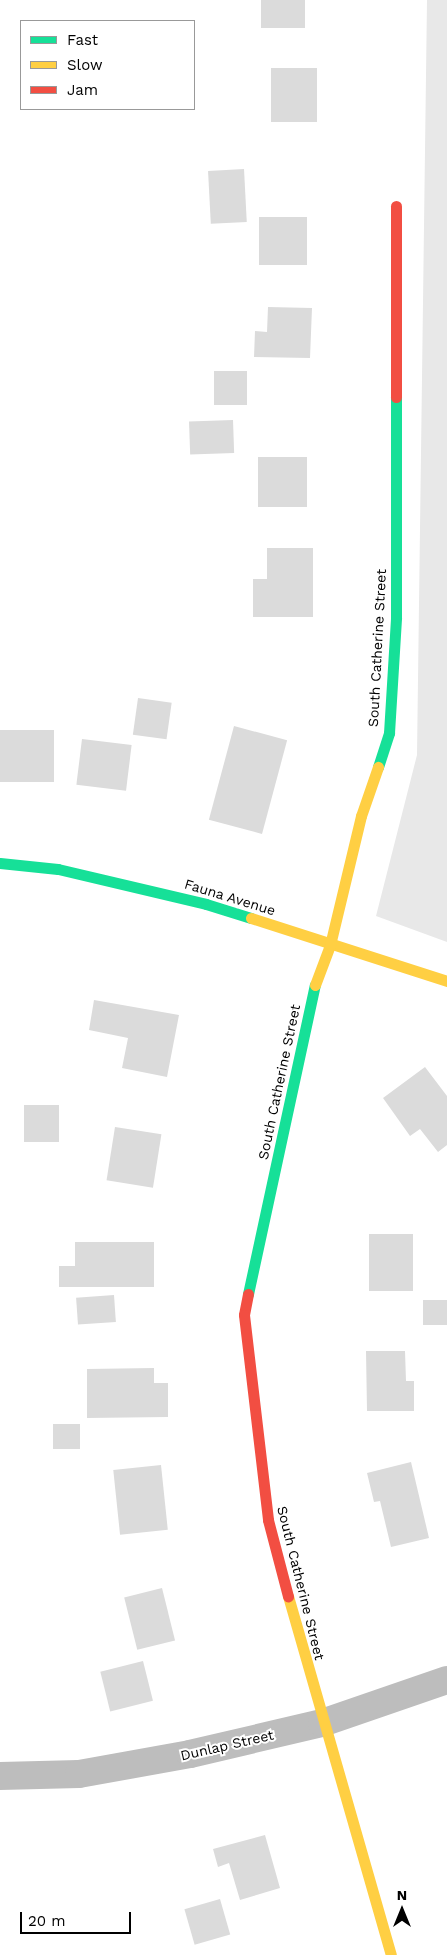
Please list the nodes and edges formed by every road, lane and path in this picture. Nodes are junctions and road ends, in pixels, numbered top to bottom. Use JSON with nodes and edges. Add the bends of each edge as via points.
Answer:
{"nodes":[{"id":1,"x":396,"y":206,"type":"dead end"},
{"id":2,"x":0,"y":863,"type":"edge"},
{"id":3,"x":330,"y":945,"type":"junction"},
{"id":4,"x":447,"y":982,"type":"edge"},
{"id":5,"x":447,"y":1680,"type":"edge"},
{"id":6,"x":322,"y":1723,"type":"junction"},
{"id":7,"x":0,"y":1776,"type":"edge"},
{"id":8,"x":391,"y":1955,"type":"edge"}],
"edges":[{"from":1,"to":3,"type":"street","name":"South Catherine Street","via":[[396,617],[389,733],[361,816]]},
{"from":2,"to":3,"type":"street","name":"Fauna Avenue","via":[[58,869],[206,904]]},
{"from":3,"to":4,"type":"street","name":"Fauna Avenue"},
{"from":3,"to":6,"type":"street","name":"South Catherine Street","via":[[316,985],[244,1315],[268,1520]]},
{"from":5,"to":6,"type":"street","name":"Dunlap Street"},
{"from":6,"to":7,"type":"street","name":"Dunlap Street","via":[[190,1754],[79,1774]]},
{"from":6,"to":8,"type":"street","name":"South Catherine Street"}]}
